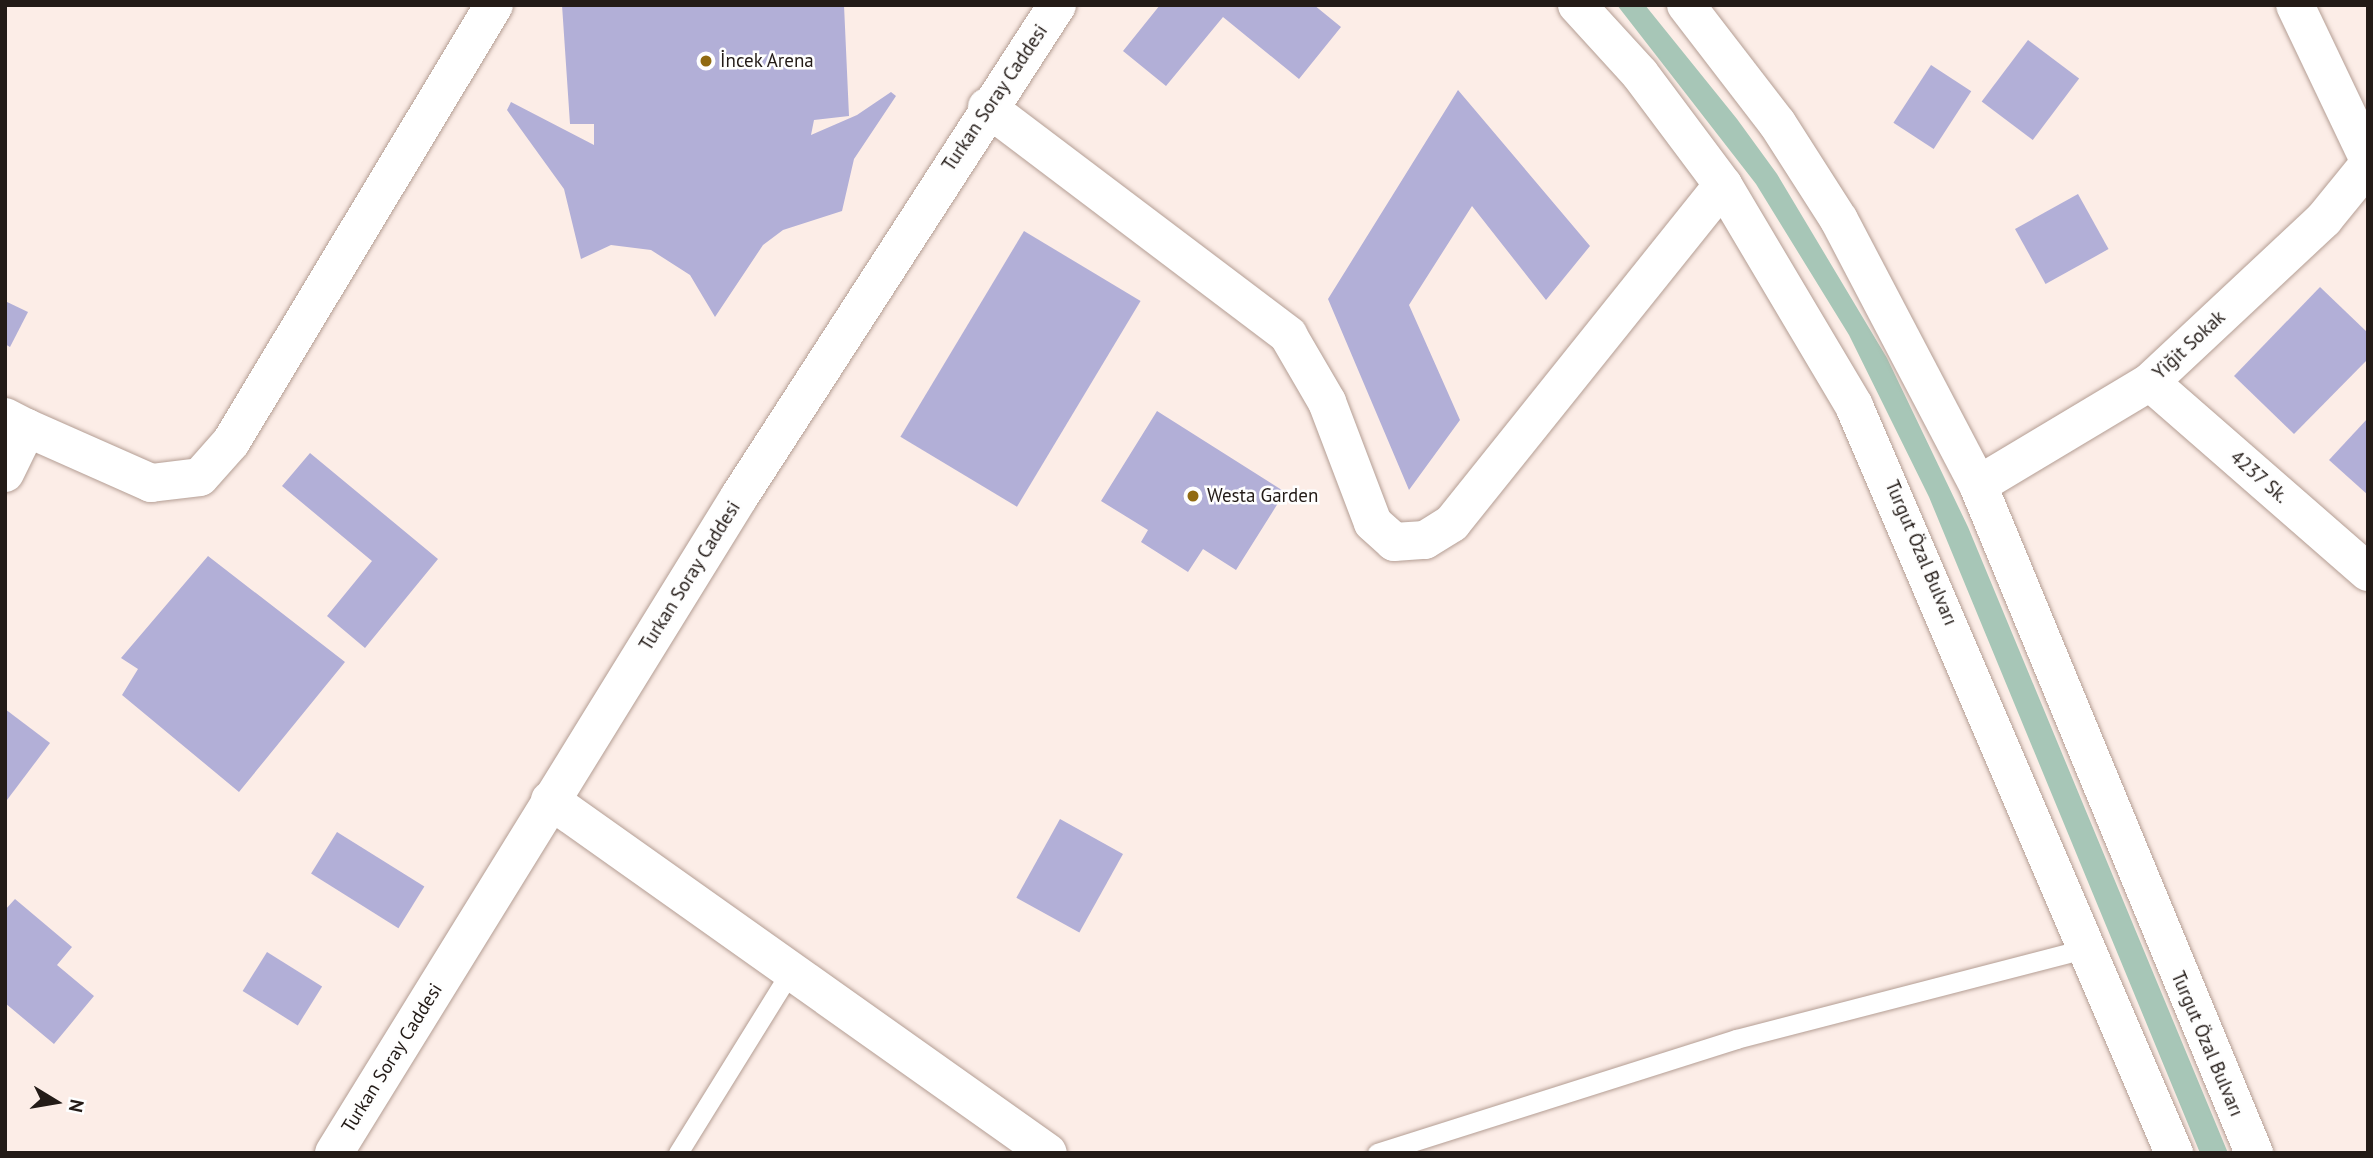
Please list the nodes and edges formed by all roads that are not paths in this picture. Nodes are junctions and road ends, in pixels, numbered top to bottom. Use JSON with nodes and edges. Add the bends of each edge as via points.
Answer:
{"nodes":[{"id":1,"x":494,"y":5,"type":"edge"},
{"id":2,"x":1057,"y":5,"type":"edge"},
{"id":3,"x":1577,"y":5,"type":"edge"},
{"id":4,"x":1686,"y":5,"type":"edge"},
{"id":5,"x":2295,"y":5,"type":"edge"},
{"id":6,"x":987,"y":107,"type":"junction"},
{"id":7,"x":2368,"y":158,"type":"edge"},
{"id":8,"x":2368,"y":165,"type":"edge"},
{"id":9,"x":1723,"y":185,"type":"junction"},
{"id":10,"x":2150,"y":382,"type":"junction"},
{"id":11,"x":16,"y":423,"type":"edge"},
{"id":12,"x":5,"y":472,"type":"edge"},
{"id":13,"x":1978,"y":485,"type":"junction"},
{"id":14,"x":2368,"y":572,"type":"edge"},
{"id":15,"x":551,"y":800,"type":"junction"},
{"id":16,"x":2085,"y":948,"type":"junction"},
{"id":17,"x":791,"y":971,"type":"junction"},
{"id":18,"x":334,"y":1153,"type":"edge"},
{"id":19,"x":678,"y":1153,"type":"edge"},
{"id":20,"x":1048,"y":1153,"type":"edge"},
{"id":21,"x":1377,"y":1153,"type":"edge"},
{"id":22,"x":2174,"y":1153,"type":"edge"},
{"id":23,"x":2254,"y":1153,"type":"edge"}],
"edges":[{"from":1,"to":11,"type":"street","via":[[230,442],[200,477],[151,483]]},
{"from":2,"to":6,"type":"street","name":"Turkan Soray Caddesi"},
{"from":3,"to":9,"type":"street","name":"Turgut Özal Bulvarı","via":[[1640,74]]},
{"from":4,"to":13,"type":"street","name":"Turgut Özal Bulvarı","via":[[1777,123],[1839,220]]},
{"from":5,"to":7,"type":"street"},
{"from":6,"to":9,"type":"street","via":[[1287,335],[1327,402],[1373,523],[1394,542],[1425,540],[1452,523]]},
{"from":6,"to":15,"type":"street","name":"Turkan Soray Caddesi"},
{"from":8,"to":10,"type":"street","name":"Yiğit Sokak","via":[[2324,219]]},
{"from":9,"to":16,"type":"street","name":"Turgut Özal Bulvarı","via":[[1817,337],[1882,463]]},
{"from":10,"to":13,"type":"street","name":"Yiğit Sokak"},
{"from":10,"to":14,"type":"street","name":"4237 Sk."},
{"from":11,"to":12,"type":"street"},
{"from":13,"to":23,"type":"street","name":"Turgut Özal Bulvarı"},
{"from":15,"to":17,"type":"street"},
{"from":15,"to":18,"type":"street","name":"Turkan Soray Caddesi"},
{"from":16,"to":21,"type":"lane","via":[[1737,1039]]},
{"from":16,"to":22,"type":"street","name":"Turgut Özal Bulvarı"},
{"from":17,"to":19,"type":"lane"},
{"from":17,"to":20,"type":"street"}]}
